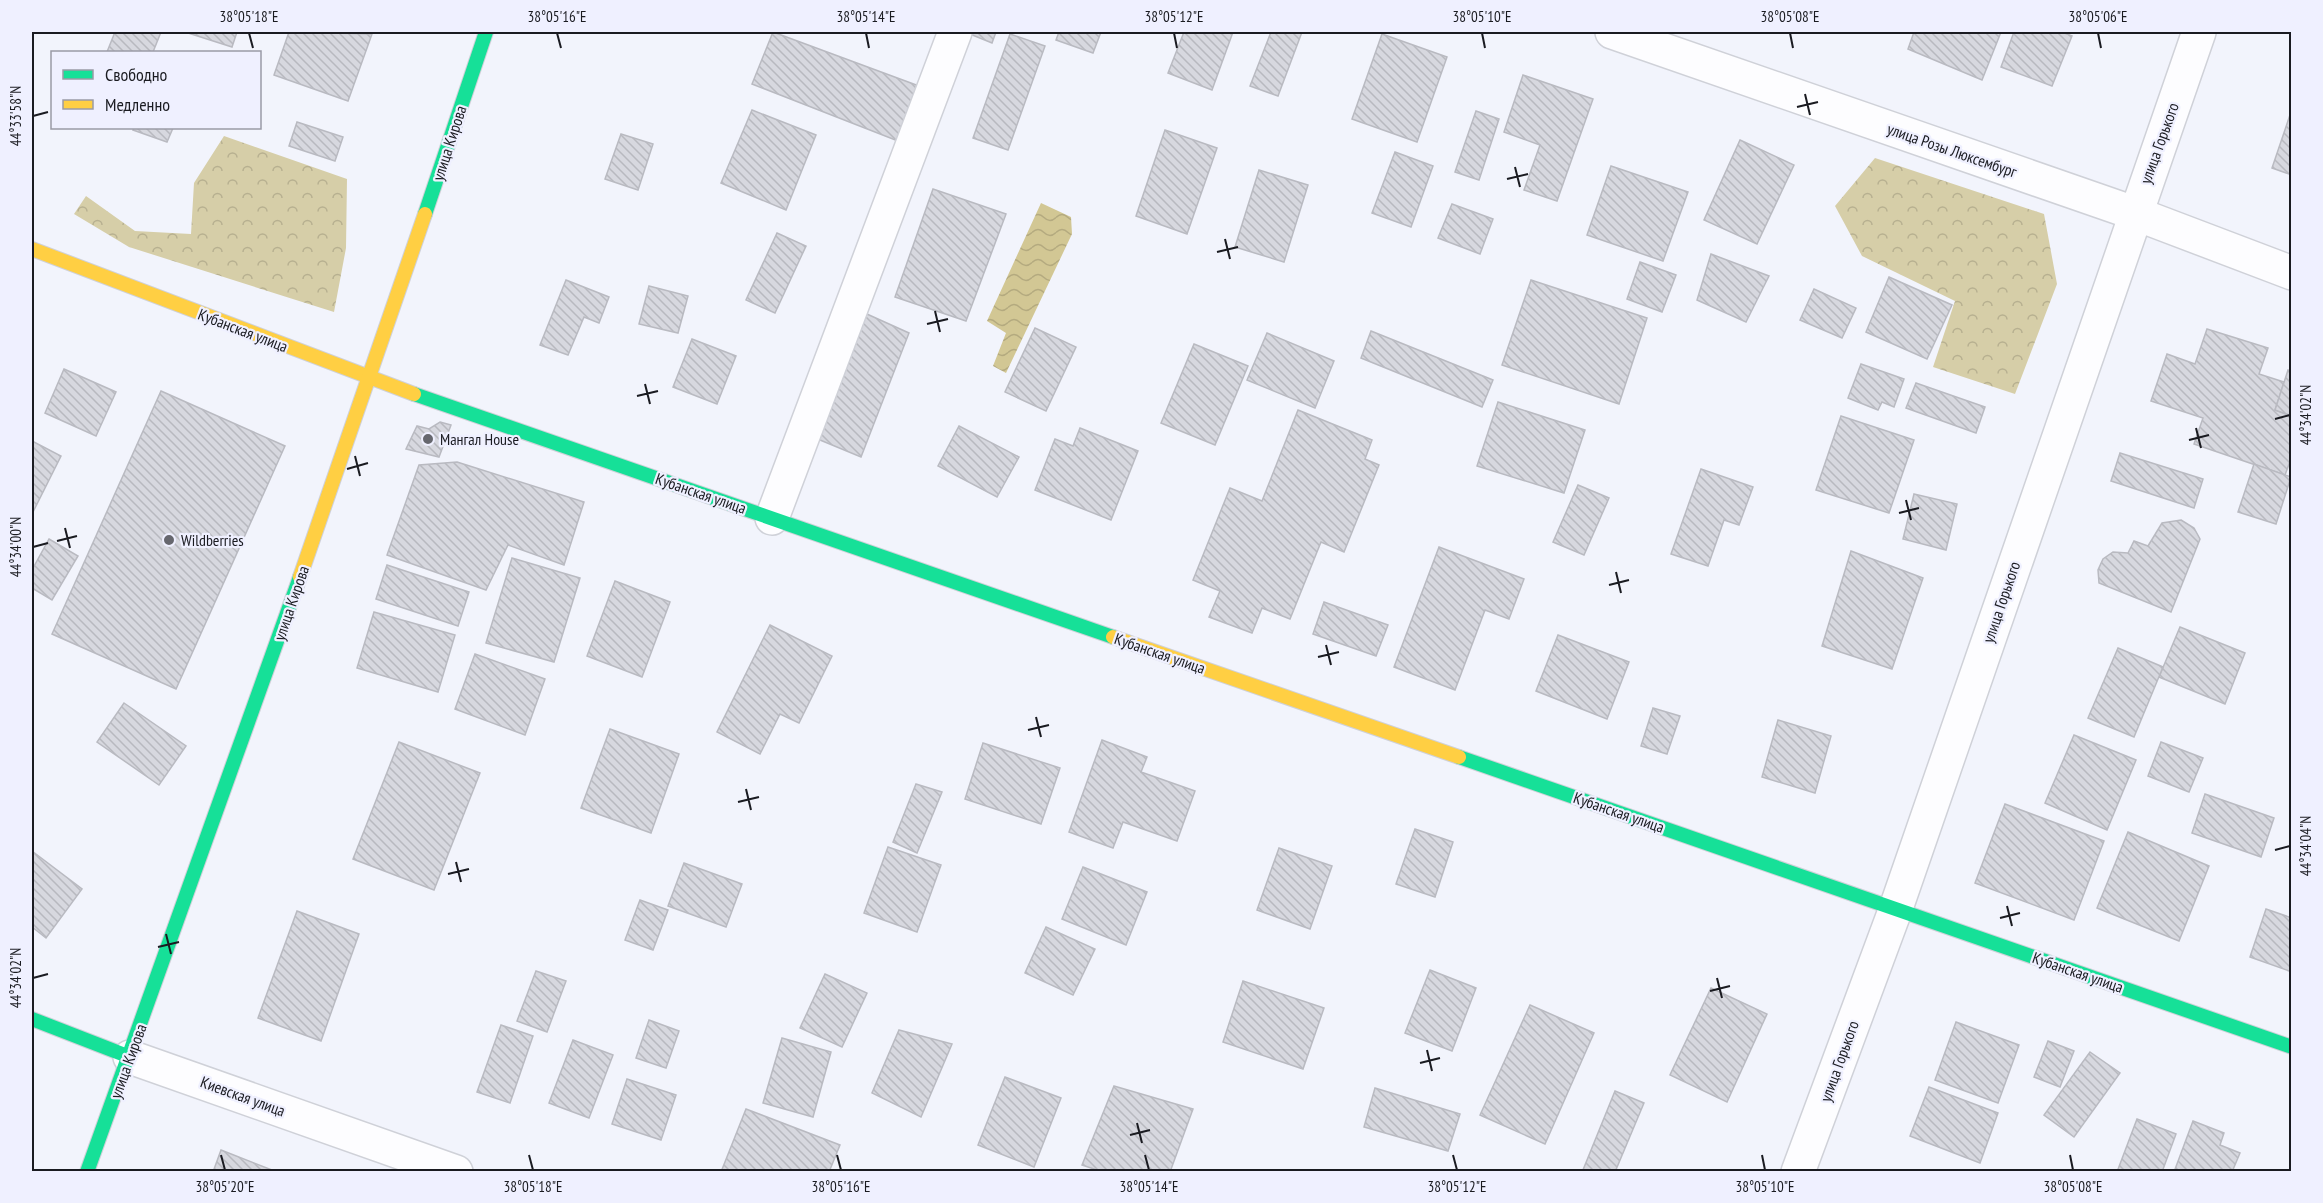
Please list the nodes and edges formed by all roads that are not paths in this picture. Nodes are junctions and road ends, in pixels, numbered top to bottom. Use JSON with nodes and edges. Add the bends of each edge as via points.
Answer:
{"nodes":[{"id":1,"x":486,"y":32,"type":"edge"},
{"id":2,"x":955,"y":32,"type":"edge"},
{"id":3,"x":1612,"y":32,"type":"edge"},
{"id":4,"x":2199,"y":32,"type":"edge"},
{"id":5,"x":2134,"y":213,"type":"junction"},
{"id":6,"x":32,"y":249,"type":"edge"},
{"id":7,"x":2292,"y":273,"type":"edge"},
{"id":8,"x":370,"y":378,"type":"junction"},
{"id":9,"x":772,"y":518,"type":"junction"},
{"id":10,"x":1896,"y":908,"type":"junction"},
{"id":11,"x":32,"y":1019,"type":"edge"},
{"id":12,"x":2292,"y":1047,"type":"edge"},
{"id":13,"x":130,"y":1057,"type":"junction"},
{"id":14,"x":87,"y":1172,"type":"edge"},
{"id":15,"x":456,"y":1172,"type":"edge"},
{"id":16,"x":1798,"y":1172,"type":"edge"}],
"edges":[{"from":1,"to":8,"type":"street","name":"улица Кирова"},
{"from":2,"to":9,"type":"street"},
{"from":3,"to":5,"type":"street","name":"улица Розы Люксембург"},
{"from":4,"to":5,"type":"street","name":"улица Горького"},
{"from":5,"to":7,"type":"street","name":"улица Розы Люксембург"},
{"from":5,"to":10,"type":"street","name":"улица Горького"},
{"from":6,"to":8,"type":"street","name":"Кубанская улица"},
{"from":8,"to":9,"type":"street","name":"Кубанская улица"},
{"from":8,"to":13,"type":"street","name":"улица Кирова"},
{"from":9,"to":10,"type":"street","name":"Кубанская улица"},
{"from":10,"to":12,"type":"street","name":"Кубанская улица"},
{"from":10,"to":16,"type":"street","name":"улица Горького"},
{"from":11,"to":13,"type":"street","name":"Киевская улица"},
{"from":13,"to":14,"type":"street","name":"улица Кирова"},
{"from":13,"to":15,"type":"street","name":"Киевская улица"}]}
